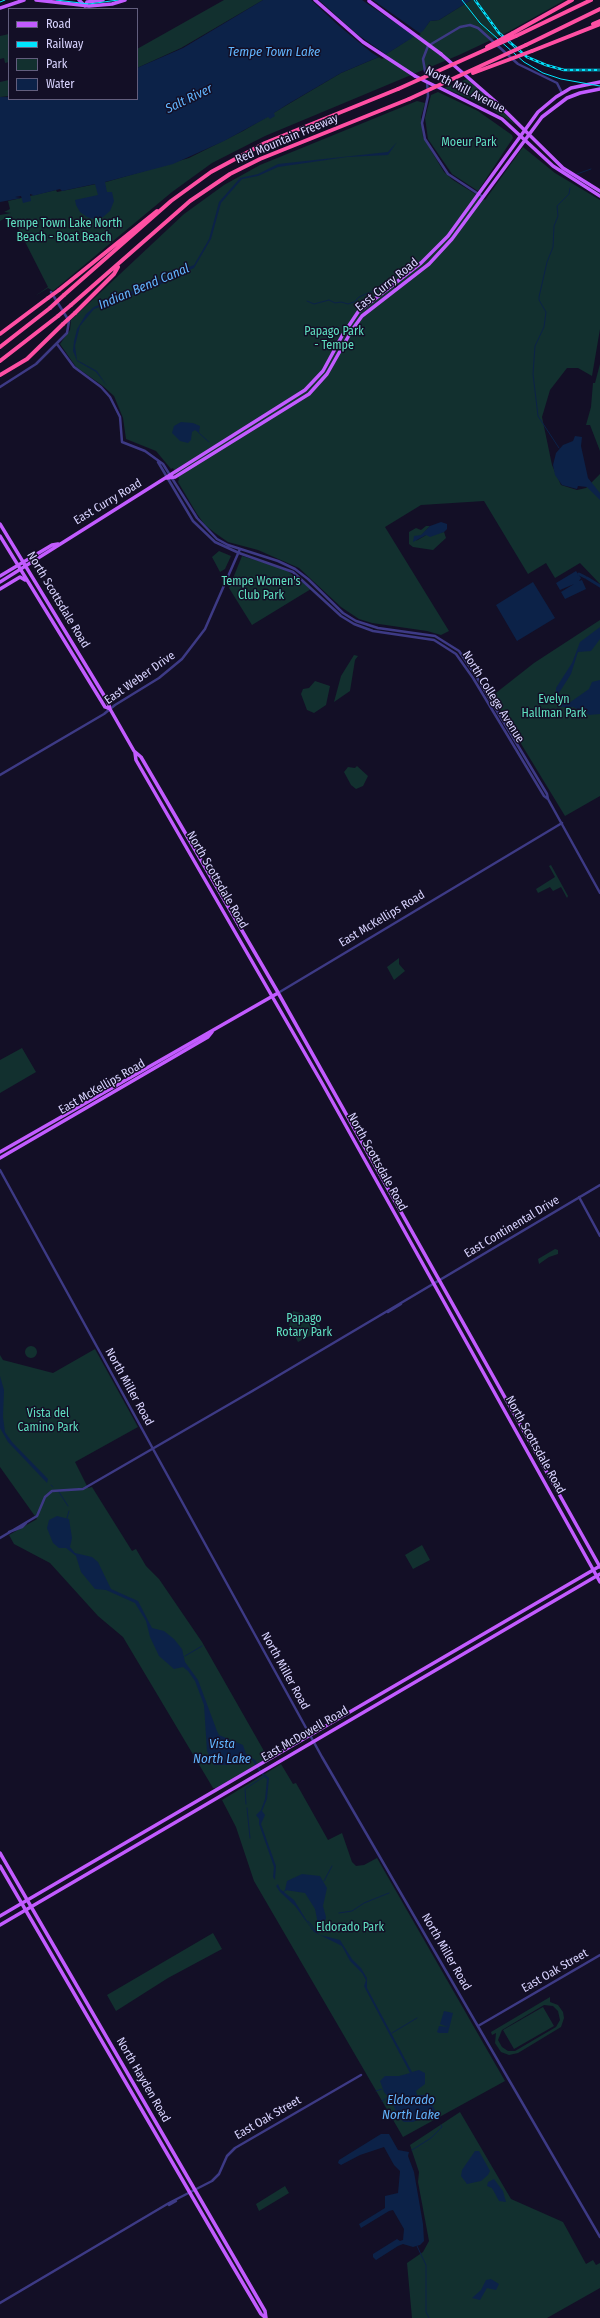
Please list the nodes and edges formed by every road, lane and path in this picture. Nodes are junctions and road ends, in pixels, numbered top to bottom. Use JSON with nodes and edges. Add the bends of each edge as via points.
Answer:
{"nodes":[{"id":1,"x":24,"y":0,"type":"edge"},
{"id":2,"x":36,"y":0,"type":"edge"},
{"id":3,"x":79,"y":0,"type":"edge"},
{"id":4,"x":102,"y":0,"type":"edge"},
{"id":5,"x":125,"y":0,"type":"edge"},
{"id":6,"x":315,"y":0,"type":"edge"},
{"id":7,"x":572,"y":0,"type":"edge"},
{"id":8,"x":591,"y":0,"type":"edge"},
{"id":9,"x":368,"y":1,"type":"edge"},
{"id":10,"x":85,"y":6,"type":"junction"},
{"id":11,"x":0,"y":8,"type":"edge"},
{"id":12,"x":600,"y":9,"type":"edge"},
{"id":13,"x":600,"y":21,"type":"edge"},
{"id":14,"x":600,"y":24,"type":"edge"},
{"id":15,"x":515,"y":35,"type":"junction"},
{"id":16,"x":567,"y":36,"type":"junction"},
{"id":17,"x":459,"y":77,"type":"junction"},
{"id":18,"x":600,"y":82,"type":"edge"},
{"id":19,"x":600,"y":89,"type":"edge"},
{"id":20,"x":562,"y":93,"type":"junction"},
{"id":21,"x":523,"y":130,"type":"junction"},
{"id":22,"x":520,"y":135,"type":"junction"},
{"id":23,"x":528,"y":135,"type":"junction"},
{"id":24,"x":524,"y":140,"type":"junction"},
{"id":25,"x":600,"y":191,"type":"edge"},
{"id":26,"x":478,"y":194,"type":"junction"},
{"id":27,"x":600,"y":196,"type":"edge"},
{"id":28,"x":483,"y":197,"type":"junction"},
{"id":29,"x":167,"y":204,"type":"junction"},
{"id":30,"x":120,"y":264,"type":"junction"},
{"id":31,"x":51,"y":292,"type":"dead end"},
{"id":32,"x":0,"y":334,"type":"edge"},
{"id":33,"x":57,"y":344,"type":"junction"},
{"id":34,"x":0,"y":347,"type":"edge"},
{"id":35,"x":0,"y":361,"type":"edge"},
{"id":36,"x":0,"y":375,"type":"edge"},
{"id":37,"x":0,"y":387,"type":"edge"},
{"id":38,"x":169,"y":476,"type":"junction"},
{"id":39,"x":172,"y":479,"type":"junction"},
{"id":40,"x":0,"y":524,"type":"edge"},
{"id":41,"x":0,"y":536,"type":"edge"},
{"id":42,"x":58,"y":544,"type":"junction"},
{"id":43,"x":240,"y":549,"type":"junction"},
{"id":44,"x":239,"y":553,"type":"junction"},
{"id":45,"x":23,"y":562,"type":"junction"},
{"id":46,"x":18,"y":565,"type":"junction"},
{"id":47,"x":26,"y":566,"type":"junction"},
{"id":48,"x":20,"y":570,"type":"junction"},
{"id":49,"x":0,"y":576,"type":"edge"},
{"id":50,"x":27,"y":581,"type":"junction"},
{"id":51,"x":0,"y":582,"type":"edge"},
{"id":52,"x":0,"y":589,"type":"edge"},
{"id":53,"x":110,"y":709,"type":"junction"},
{"id":54,"x":135,"y":753,"type":"junction"},
{"id":55,"x":0,"y":775,"type":"edge"},
{"id":56,"x":548,"y":799,"type":"junction"},
{"id":57,"x":562,"y":823,"type":"junction"},
{"id":58,"x":600,"y":893,"type":"edge"},
{"id":59,"x":278,"y":993,"type":"junction"},
{"id":60,"x":273,"y":996,"type":"junction"},
{"id":61,"x":212,"y":1032,"type":"junction"},
{"id":62,"x":0,"y":1152,"type":"edge"},
{"id":63,"x":0,"y":1158,"type":"edge"},
{"id":64,"x":0,"y":1170,"type":"edge"},
{"id":65,"x":600,"y":1185,"type":"edge"},
{"id":66,"x":579,"y":1197,"type":"junction"},
{"id":67,"x":600,"y":1236,"type":"edge"},
{"id":68,"x":439,"y":1281,"type":"junction"},
{"id":69,"x":434,"y":1284,"type":"junction"},
{"id":70,"x":153,"y":1448,"type":"junction"},
{"id":71,"x":0,"y":1538,"type":"edge"},
{"id":72,"x":600,"y":1566,"type":"edge"},
{"id":73,"x":593,"y":1570,"type":"junction"},
{"id":74,"x":598,"y":1575,"type":"edge"},
{"id":75,"x":600,"y":1582,"type":"edge"},
{"id":76,"x":310,"y":1736,"type":"junction"},
{"id":77,"x":314,"y":1741,"type":"junction"},
{"id":78,"x":0,"y":1853,"type":"edge"},
{"id":79,"x":0,"y":1866,"type":"edge"},
{"id":80,"x":27,"y":1901,"type":"junction"},
{"id":81,"x":21,"y":1904,"type":"junction"},
{"id":82,"x":31,"y":1907,"type":"junction"},
{"id":83,"x":24,"y":1910,"type":"junction"},
{"id":84,"x":0,"y":1916,"type":"edge"},
{"id":85,"x":0,"y":1925,"type":"edge"},
{"id":86,"x":600,"y":1955,"type":"edge"},
{"id":87,"x":478,"y":2026,"type":"junction"},
{"id":88,"x":361,"y":2075,"type":"dead end"},
{"id":89,"x":195,"y":2190,"type":"junction"},
{"id":90,"x":190,"y":2193,"type":"junction"},
{"id":91,"x":600,"y":2236,"type":"edge"},
{"id":92,"x":229,"y":2249,"type":"junction"},
{"id":93,"x":224,"y":2252,"type":"junction"},
{"id":94,"x":0,"y":2303,"type":"edge"},
{"id":95,"x":266,"y":2318,"type":"edge"}],
"edges":[{"from":1,"to":11,"type":"main road"},
{"from":2,"to":10,"type":"main road"},
{"from":3,"to":10,"type":"main road"},
{"from":4,"to":10,"type":"main road","via":[[87,2]]},
{"from":5,"to":10,"type":"main road","via":[[101,6]]},
{"from":6,"to":22,"type":"main road","name":"North Mill Avenue","bridge":true,"via":[[377,52],[435,86],[494,114]]},
{"from":7,"to":15,"type":"highway"},
{"from":8,"to":15,"type":"highway"},
{"from":9,"to":21,"type":"main road","name":"North Mill Avenue","bridge":true,"via":[[441,54],[496,102]]},
{"from":12,"to":17,"type":"highway","name":"Red Mountain Freeway","bridge":true},
{"from":13,"to":16,"type":"highway"},
{"from":14,"to":16,"type":"highway"},
{"from":15,"to":29,"type":"highway","name":"Red Mountain Freeway","bridge":true,"via":[[398,89],[237,156]]},
{"from":16,"to":17,"type":"highway","bridge":true},
{"from":17,"to":30,"type":"highway","name":"Red Mountain Freeway","bridge":true,"via":[[230,174],[190,201]]},
{"from":18,"to":20,"type":"main road","name":"East Curry Road"},
{"from":19,"to":23,"type":"main road","name":"East Curry Road","via":[[580,93],[562,101],[547,112]]},
{"from":20,"to":21,"type":"main road","name":"East Curry Road","via":[[542,108]]},
{"from":20,"to":26,"type":"street","via":[[555,82],[513,61],[476,26],[462,26],[428,46],[423,59],[428,96],[422,118],[424,136],[448,174]]},
{"from":21,"to":22,"type":"main road","name":"East Curry Road"},
{"from":21,"to":23,"type":"main road","name":"North Mill Avenue"},
{"from":22,"to":24,"type":"main road","name":"North Mill Avenue"},
{"from":22,"to":26,"type":"main road","name":"East Curry Road"},
{"from":23,"to":24,"type":"main road","name":"East Curry Road"},
{"from":23,"to":25,"type":"main road","name":"North Mill Avenue","via":[[563,168]]},
{"from":24,"to":27,"type":"main road","name":"North Mill Avenue","via":[[559,171]]},
{"from":24,"to":28,"type":"main road","name":"East Curry Road"},
{"from":26,"to":28,"type":"street"},
{"from":26,"to":38,"type":"main road","name":"East Curry Road","via":[[448,236],[432,253],[358,312],[323,371],[305,390]]},
{"from":28,"to":39,"type":"main road","name":"East Curry Road","via":[[452,239],[429,264],[362,316],[327,374],[309,394]]},
{"from":29,"to":32,"type":"highway","bridge":true,"via":[[143,220],[59,290]]},
{"from":29,"to":34,"type":"highway","name":"Red Mountain Freeway","bridge":true,"via":[[50,308]]},
{"from":30,"to":35,"type":"highway","name":"Red Mountain Freeway","bridge":true},
{"from":30,"to":36,"type":"highway","bridge":true,"via":[[114,274],[27,359]]},
{"from":31,"to":33,"type":"street","via":[[69,323],[67,333]]},
{"from":33,"to":37,"type":"street","via":[[28,370]]},
{"from":33,"to":38,"type":"street","name":"North College Avenue","via":[[74,367],[98,384],[110,397],[120,417],[122,442],[145,451]]},
{"from":38,"to":39,"type":"main road"},
{"from":38,"to":42,"type":"main road","name":"East Curry Road"},
{"from":38,"to":44,"type":"street","name":"North College Avenue","via":[[200,530],[215,542]]},
{"from":39,"to":43,"type":"street","name":"North College Avenue","via":[[203,527],[217,539]]},
{"from":40,"to":45,"type":"main road","name":"North Scottsdale Road"},
{"from":41,"to":46,"type":"main road","name":"North Scottsdale Road"},
{"from":42,"to":45,"type":"main road","name":"East Curry Road","via":[[52,544]]},
{"from":42,"to":47,"type":"main road","name":"East Curry Road"},
{"from":43,"to":44,"type":"street","name":"East Weber Drive"},
{"from":43,"to":56,"type":"street","name":"North College Avenue","via":[[295,569],[343,613],[356,621],[378,628],[435,636],[452,645],[473,671]]},
{"from":44,"to":53,"type":"street","name":"East Weber Drive","via":[[210,619],[191,649],[161,677]]},
{"from":44,"to":56,"type":"street","name":"North College Avenue","via":[[293,572],[341,616],[354,624],[374,631],[434,640],[449,648],[462,661]]},
{"from":45,"to":46,"type":"main road","name":"East Curry Road"},
{"from":45,"to":47,"type":"main road","name":"North Scottsdale Road"},
{"from":46,"to":48,"type":"main road","name":"North Scottsdale Road"},
{"from":46,"to":49,"type":"main road","name":"East Curry Road"},
{"from":47,"to":48,"type":"main road","name":"East Curry Road"},
{"from":47,"to":53,"type":"main road","name":"North Scottsdale Road"},
{"from":48,"to":50,"type":"main road","name":"North Scottsdale Road"},
{"from":48,"to":51,"type":"main road","name":"East Curry Road"},
{"from":50,"to":52,"type":"main road","via":[[20,577]]},
{"from":50,"to":53,"type":"main road","name":"North Scottsdale Road","via":[[104,707]]},
{"from":53,"to":54,"type":"main road","name":"North Scottsdale Road"},
{"from":53,"to":55,"type":"street","name":"East Weber Drive"},
{"from":54,"to":59,"type":"main road","name":"North Scottsdale Road","via":[[141,757]]},
{"from":54,"to":60,"type":"main road","name":"North Scottsdale Road","via":[[136,760]]},
{"from":56,"to":57,"type":"street","name":"North College Avenue"},
{"from":57,"to":58,"type":"street","name":"North College Avenue"},
{"from":57,"to":59,"type":"street","name":"East McKellips Road"},
{"from":59,"to":60,"type":"main road","name":"East McKellips Road"},
{"from":59,"to":68,"type":"main road","name":"North Scottsdale Road"},
{"from":60,"to":61,"type":"main road","name":"East McKellips Road"},
{"from":60,"to":69,"type":"main road","name":"North Scottsdale Road"},
{"from":61,"to":62,"type":"main road","name":"East McKellips Road","via":[[206,1032]]},
{"from":61,"to":63,"type":"main road","name":"East McKellips Road","via":[[208,1037]]},
{"from":64,"to":70,"type":"street","name":"North Miller Road"},
{"from":65,"to":66,"type":"street","name":"East Continental Drive"},
{"from":66,"to":67,"type":"street"},
{"from":66,"to":68,"type":"street","name":"East Continental Drive"},
{"from":68,"to":69,"type":"street","name":"East Continental Drive"},
{"from":68,"to":72,"type":"main road","name":"North Scottsdale Road"},
{"from":69,"to":70,"type":"street","name":"East Continental Drive","via":[[398,1308]]},
{"from":69,"to":73,"type":"main road","name":"North Scottsdale Road"},
{"from":70,"to":71,"type":"street","name":"East Continental Drive","via":[[81,1490],[52,1491],[45,1497],[39,1514]]},
{"from":70,"to":76,"type":"street","name":"North Miller Road"},
{"from":72,"to":73,"type":"main road","name":"East McDowell Road"},
{"from":73,"to":74,"type":"main road","name":"North Scottsdale Road"},
{"from":73,"to":76,"type":"main road","name":"East McDowell Road"},
{"from":74,"to":75,"type":"main road","name":"North Scottsdale Road"},
{"from":74,"to":77,"type":"main road","name":"East McDowell Road"},
{"from":76,"to":77,"type":"street","name":"North Miller Road"},
{"from":76,"to":80,"type":"main road","name":"East McDowell Road"},
{"from":77,"to":82,"type":"main road","name":"East McDowell Road"},
{"from":77,"to":87,"type":"street","name":"North Miller Road"},
{"from":78,"to":80,"type":"main road","name":"North Hayden Road"},
{"from":79,"to":81,"type":"main road","name":"North Hayden Road"},
{"from":80,"to":81,"type":"main road","name":"East McDowell Road"},
{"from":80,"to":82,"type":"main road","name":"North Hayden Road"},
{"from":81,"to":83,"type":"main road","name":"North Hayden Road"},
{"from":81,"to":84,"type":"main road","name":"East McDowell Road"},
{"from":82,"to":83,"type":"main road","name":"East McDowell Road"},
{"from":82,"to":89,"type":"main road","name":"North Hayden Road"},
{"from":83,"to":85,"type":"main road","name":"East McDowell Road"},
{"from":83,"to":90,"type":"main road","name":"North Hayden Road"},
{"from":86,"to":87,"type":"street","name":"East Oak Street"},
{"from":87,"to":91,"type":"street","name":"North Miller Road"},
{"from":88,"to":89,"type":"street","name":"East Oak Street","via":[[235,2148],[227,2156],[220,2174]]},
{"from":89,"to":90,"type":"street","name":"East Oak Street"},
{"from":89,"to":92,"type":"main road","name":"North Hayden Road"},
{"from":90,"to":93,"type":"main road","name":"North Hayden Road"},
{"from":90,"to":94,"type":"street","name":"East Oak Street"},
{"from":92,"to":93,"type":"main road"},
{"from":92,"to":95,"type":"main road","name":"North Hayden Road","via":[[265,2311]]},
{"from":93,"to":95,"type":"main road","name":"North Hayden Road","via":[[261,2314]]}]}
